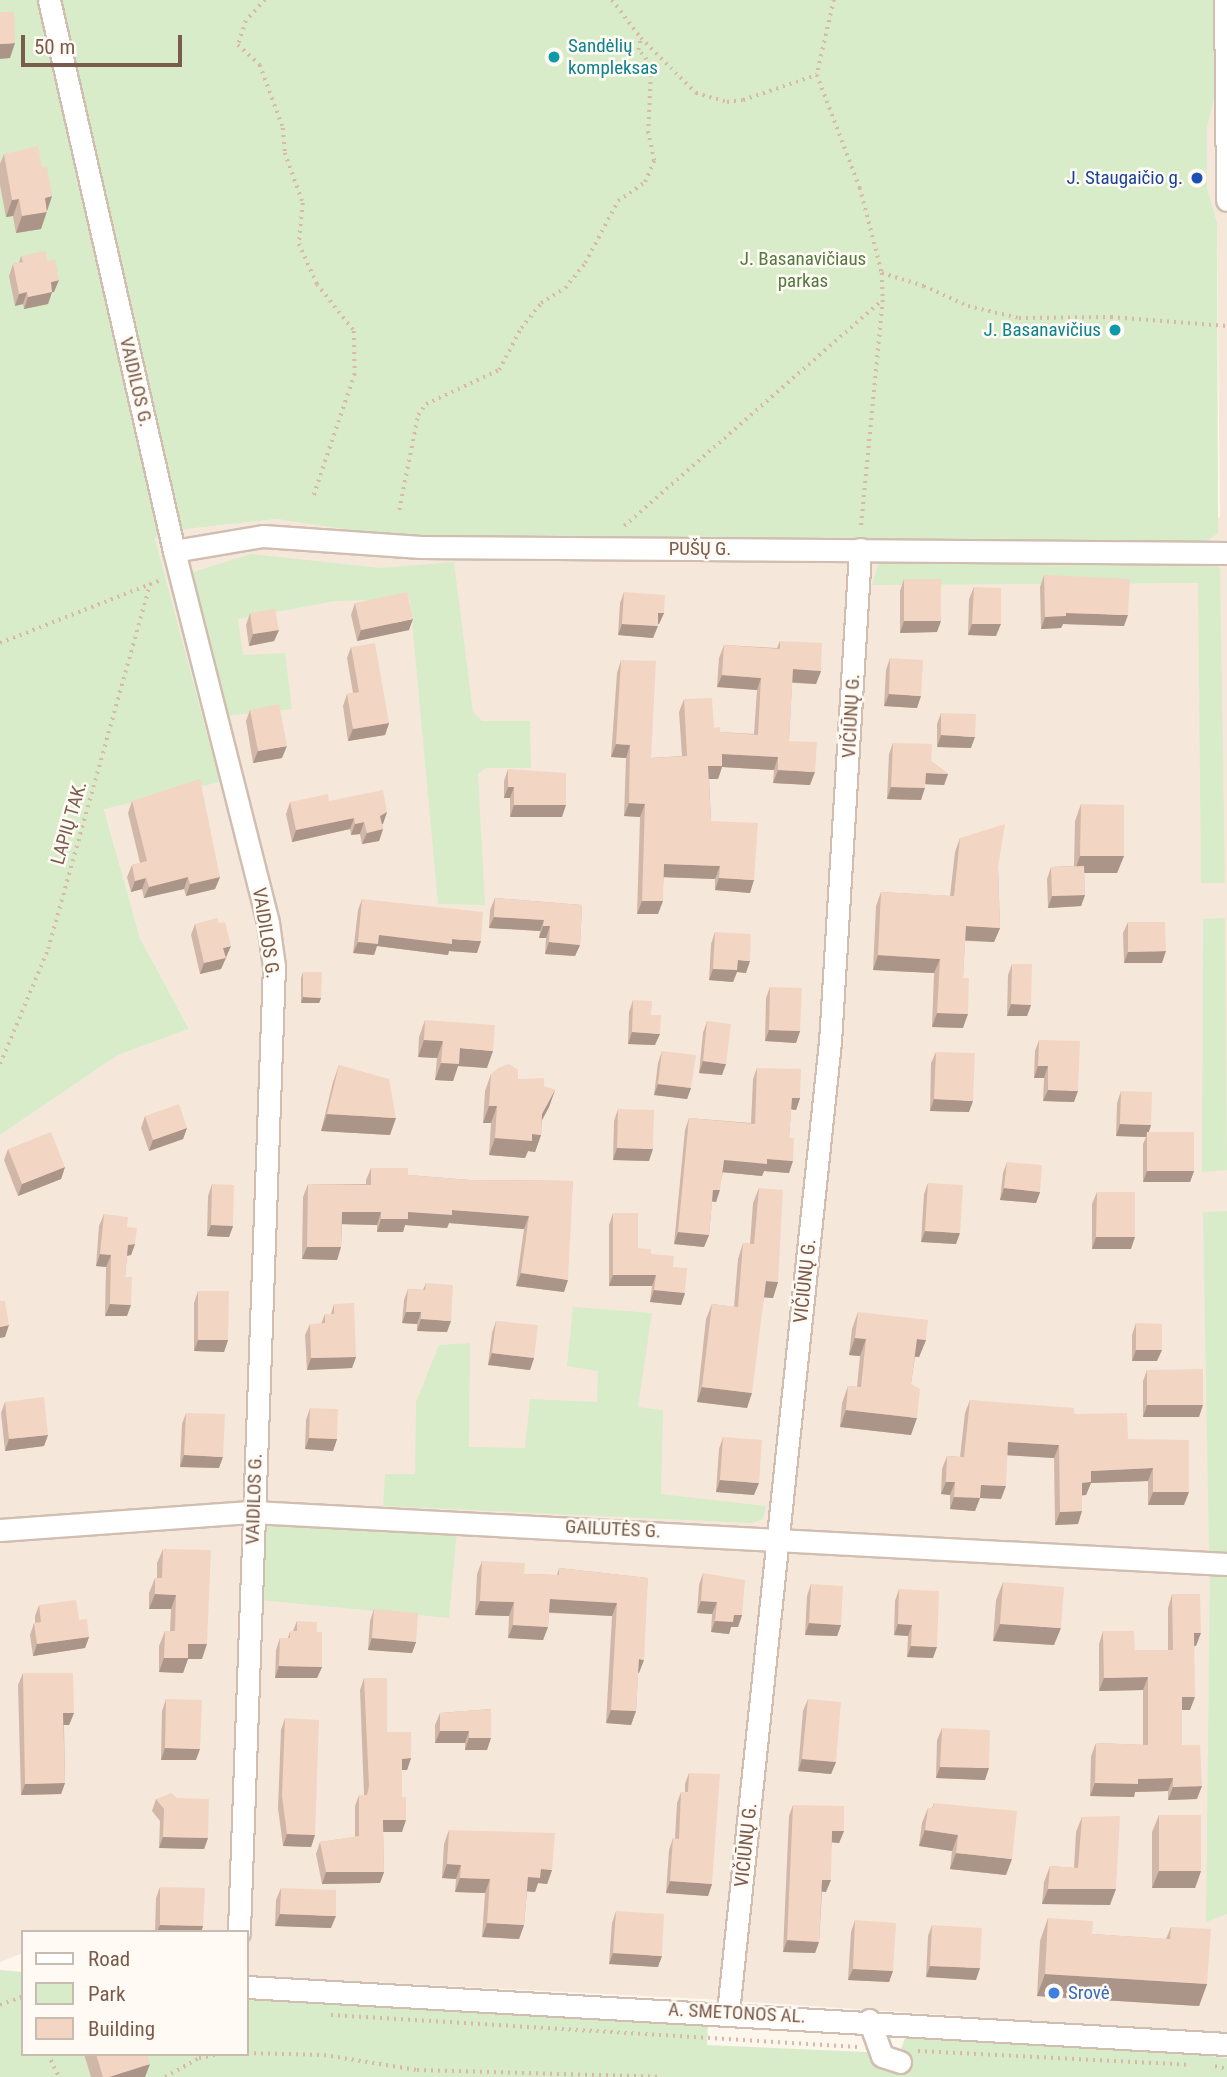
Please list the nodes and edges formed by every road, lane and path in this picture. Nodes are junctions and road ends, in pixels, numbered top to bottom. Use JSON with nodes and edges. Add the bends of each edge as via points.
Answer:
{"nodes":[{"id":1,"x":49,"y":0,"type":"edge"},
{"id":2,"x":265,"y":0,"type":"edge"},
{"id":3,"x":612,"y":0,"type":"edge"},
{"id":4,"x":834,"y":0,"type":"edge"},
{"id":5,"x":1225,"y":0,"type":"edge"},
{"id":6,"x":641,"y":38,"type":"junction"},
{"id":7,"x":817,"y":75,"type":"junction"},
{"id":8,"x":1227,"y":200,"type":"edge"},
{"id":9,"x":882,"y":273,"type":"junction"},
{"id":10,"x":883,"y":300,"type":"junction"},
{"id":11,"x":1227,"y":326,"type":"edge"},
{"id":12,"x":313,"y":498,"type":"dead end"},
{"id":13,"x":400,"y":510,"type":"dead end"},
{"id":14,"x":597,"y":548,"type":"junction"},
{"id":15,"x":860,"y":549,"type":"junction"},
{"id":16,"x":174,"y":551,"type":"junction"},
{"id":17,"x":1227,"y":553,"type":"edge"},
{"id":18,"x":181,"y":573,"type":"junction"},
{"id":19,"x":150,"y":584,"type":"junction"},
{"id":20,"x":0,"y":643,"type":"edge"},
{"id":21,"x":0,"y":1064,"type":"edge"},
{"id":22,"x":253,"y":1512,"type":"junction"},
{"id":23,"x":0,"y":1530,"type":"edge"},
{"id":24,"x":778,"y":1537,"type":"junction"},
{"id":25,"x":1227,"y":1564,"type":"edge"},
{"id":26,"x":239,"y":1930,"type":"edge"},
{"id":27,"x":248,"y":1987,"type":"edge"},
{"id":28,"x":21,"y":1997,"type":"edge"},
{"id":29,"x":0,"y":2005,"type":"edge"},
{"id":30,"x":728,"y":2012,"type":"junction"},
{"id":31,"x":330,"y":2015,"type":"dead end"},
{"id":32,"x":869,"y":2021,"type":"junction"},
{"id":33,"x":1227,"y":2044,"type":"edge"},
{"id":34,"x":877,"y":2048,"type":"junction"},
{"id":35,"x":248,"y":2053,"type":"edge"},
{"id":36,"x":49,"y":2056,"type":"edge"},
{"id":37,"x":210,"y":2056,"type":"edge"},
{"id":38,"x":900,"y":2062,"type":"dead end"},
{"id":39,"x":1200,"y":2066,"type":"dead end"},
{"id":40,"x":1213,"y":2066,"type":"dead end"},
{"id":41,"x":1227,"y":2069,"type":"edge"},
{"id":42,"x":59,"y":2077,"type":"edge"},
{"id":43,"x":165,"y":2077,"type":"edge"},
{"id":44,"x":662,"y":2077,"type":"edge"}],
"edges":[{"from":1,"to":16,"type":"street","name":"VAIDILOS G."},
{"from":2,"to":12,"type":"path","via":[[246,21],[238,45],[260,65],[282,128],[285,153],[303,203],[299,244],[317,284],[354,331],[355,374]]},
{"from":3,"to":6,"type":"path"},
{"from":4,"to":7,"type":"path"},
{"from":5,"to":8,"type":"street"},
{"from":6,"to":7,"type":"path","via":[[696,93],[727,102]]},
{"from":6,"to":13,"type":"path","via":[[638,50],[651,65],[648,133],[654,161],[645,182],[618,201],[593,252],[565,288],[541,303],[521,328],[499,370],[426,404],[418,415]]},
{"from":7,"to":9,"type":"path","via":[[860,188]]},
{"from":9,"to":10,"type":"path"},
{"from":9,"to":11,"type":"path","via":[[968,306],[1019,318],[1111,317]]},
{"from":10,"to":14,"type":"path"},
{"from":10,"to":15,"type":"path"},
{"from":14,"to":15,"type":"street","name":"PUŠŲ G."},
{"from":14,"to":16,"type":"street","name":"PUŠŲ G.","via":[[421,547],[263,536]]},
{"from":15,"to":17,"type":"street","name":"PUŠŲ G."},
{"from":15,"to":24,"type":"street","name":"VIČIŪNŲ G.","via":[[830,1042]]},
{"from":16,"to":18,"type":"street","name":"VAIDILOS G."},
{"from":18,"to":19,"type":"path"},
{"from":18,"to":22,"type":"street","name":"VAIDILOS G.","via":[[268,923],[274,966]]},
{"from":19,"to":20,"type":"path"},
{"from":19,"to":21,"type":"path","name":"LAPIŲ TAK.","via":[[48,949]]},
{"from":22,"to":23,"type":"street","name":"GAILUTĖS G."},
{"from":22,"to":24,"type":"street","name":"GAILUTĖS G."},
{"from":22,"to":26,"type":"street","name":"VAIDILOS G."},
{"from":24,"to":25,"type":"street","name":"GAILUTĖS G."},
{"from":24,"to":30,"type":"street","name":"VIČIŪNŲ G."},
{"from":27,"to":30,"type":"street","name":"A. SMETONOS AL."},
{"from":28,"to":29,"type":"path"},
{"from":30,"to":32,"type":"street","name":"A. SMETONOS AL."},
{"from":31,"to":34,"type":"path"},
{"from":32,"to":33,"type":"street","name":"A. SMETONOS AL."},
{"from":32,"to":34,"type":"street"},
{"from":34,"to":38,"type":"street","via":[[882,2056]]},
{"from":34,"to":39,"type":"path"},
{"from":35,"to":44,"type":"path","via":[[324,2056],[417,2070]]},
{"from":36,"to":42,"type":"path"},
{"from":37,"to":43,"type":"path"},
{"from":40,"to":41,"type":"path"}]}
